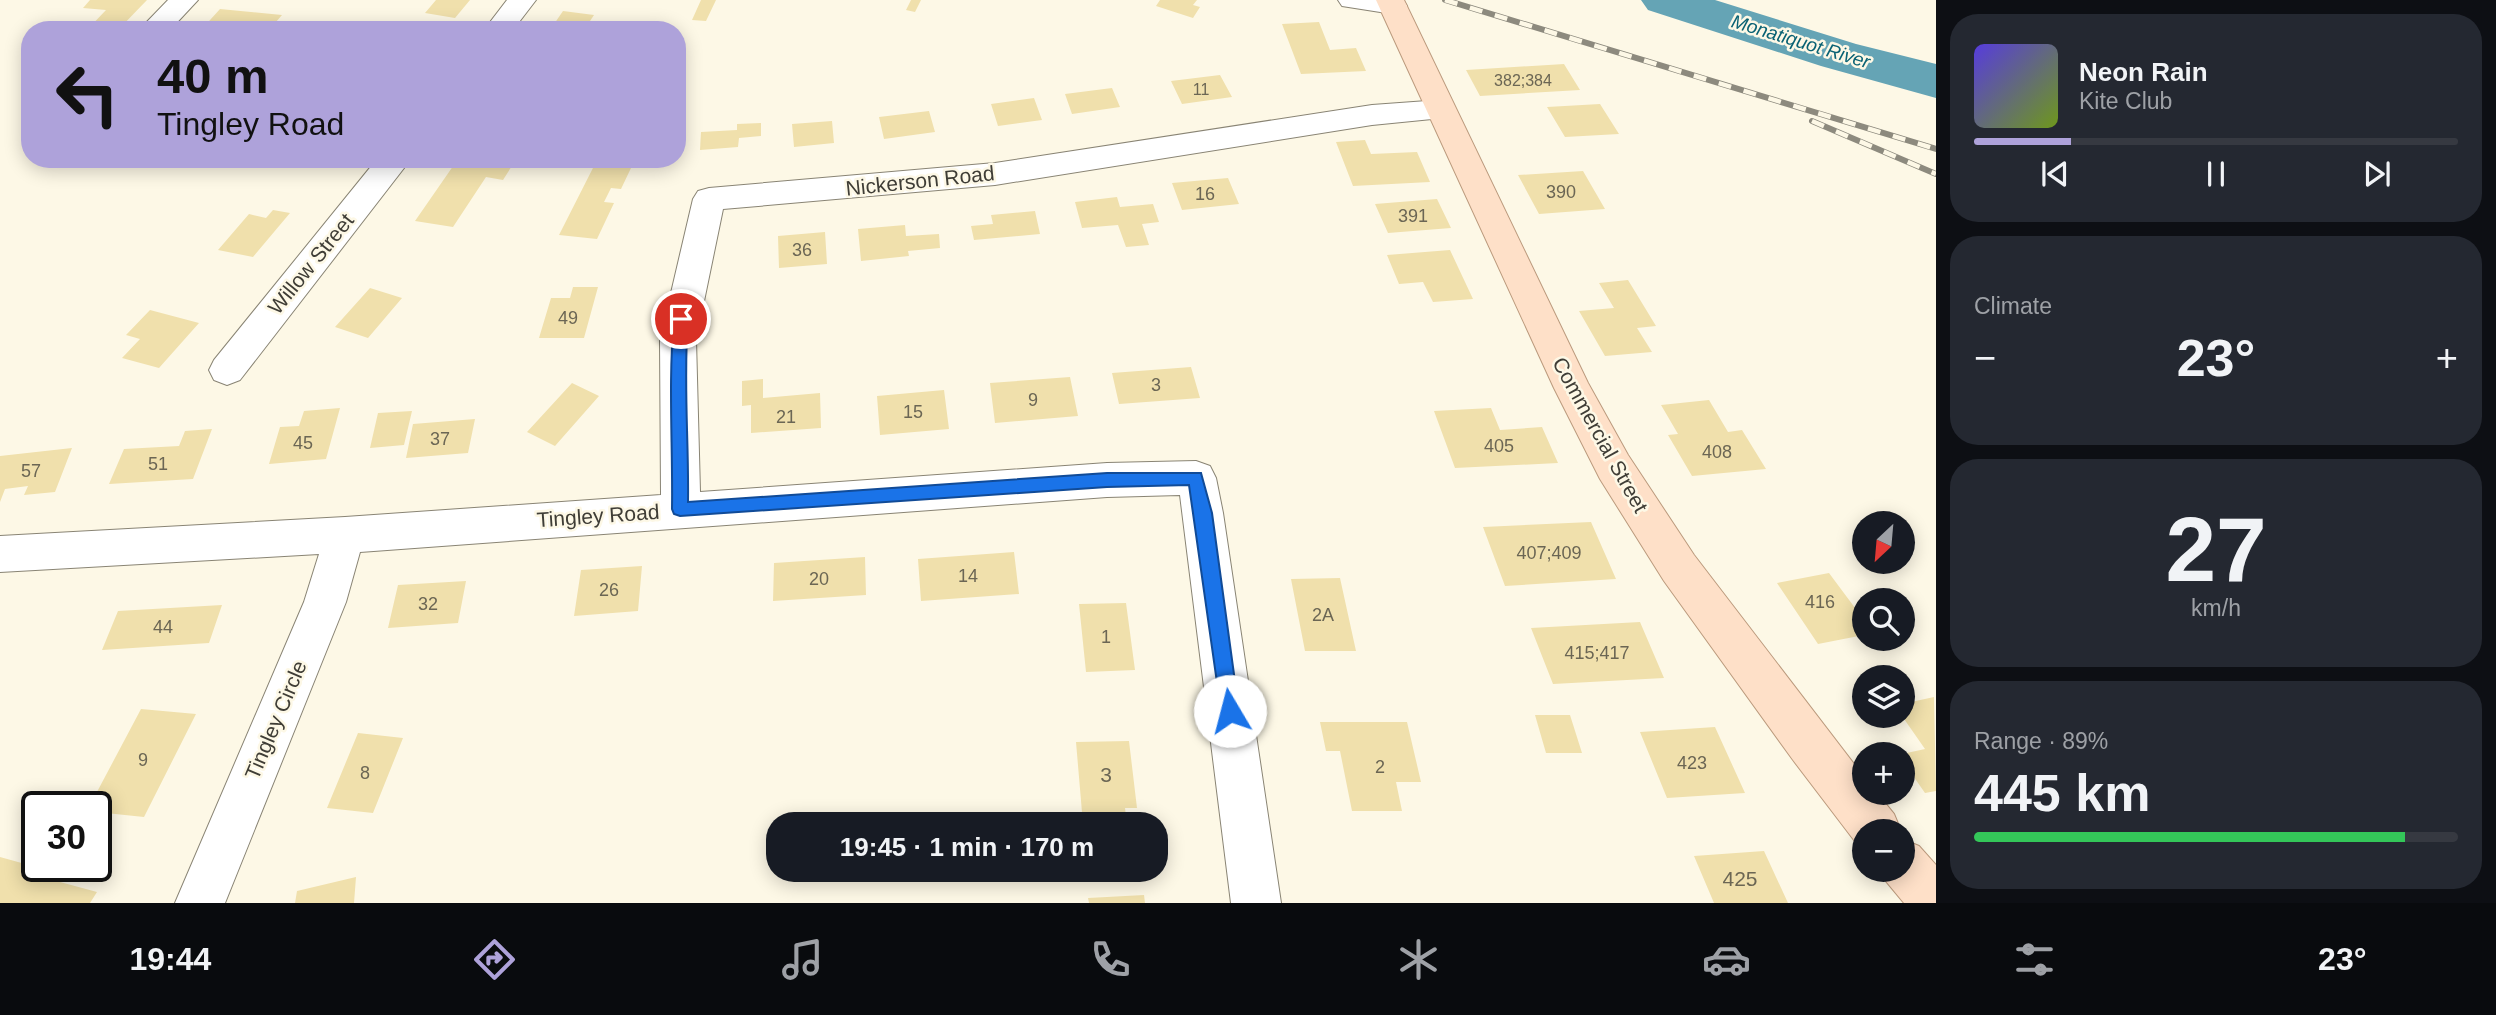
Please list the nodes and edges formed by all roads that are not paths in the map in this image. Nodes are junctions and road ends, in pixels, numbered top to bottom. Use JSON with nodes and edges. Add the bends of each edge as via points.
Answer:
{"nodes":[{"id":1,"x":184,"y":0,"type":"edge"},
{"id":2,"x":522,"y":0,"type":"edge"},
{"id":3,"x":1352,"y":0,"type":"edge"},
{"id":4,"x":1391,"y":3,"type":"edge"},
{"id":5,"x":162,"y":21,"type":"edge"},
{"id":6,"x":505,"y":21,"type":"edge"},
{"id":7,"x":1441,"y":110,"type":"junction"},
{"id":8,"x":388,"y":168,"type":"edge"},
{"id":9,"x":227,"y":370,"type":"dead end"},
{"id":10,"x":680,"y":509,"type":"junction"},
{"id":11,"x":345,"y":535,"type":"junction"},
{"id":12,"x":0,"y":554,"type":"edge"},
{"id":13,"x":1868,"y":819,"type":"edge"},
{"id":14,"x":1915,"y":878,"type":"edge"},
{"id":15,"x":200,"y":903,"type":"edge"},
{"id":16,"x":1256,"y":903,"type":"edge"},
{"id":17,"x":1936,"y":903,"type":"edge"}],
"edges":[{"from":1,"to":5,"type":"street"},
{"from":2,"to":6,"type":"street"},
{"from":3,"to":4,"type":"street","via":[[1374,6]]},
{"from":4,"to":7,"type":"main road","name":"Commercial Street"},
{"from":7,"to":10,"type":"street","name":"Nickerson Road","via":[[1372,115],[995,174],[709,199],[678,340]]},
{"from":7,"to":13,"type":"main road","name":"Commercial Street","via":[[1614,467],[1679,568]]},
{"from":8,"to":9,"type":"street","name":"Willow Street"},
{"from":10,"to":11,"type":"street","name":"Tingley Road"},
{"from":10,"to":16,"type":"street","name":"Tingley Road","via":[[1196,478]]},
{"from":11,"to":12,"type":"street","name":"Tingley Road"},
{"from":11,"to":15,"type":"street","name":"Tingley Circle","via":[[325,602]]},
{"from":14,"to":17,"type":"main road"}]}
